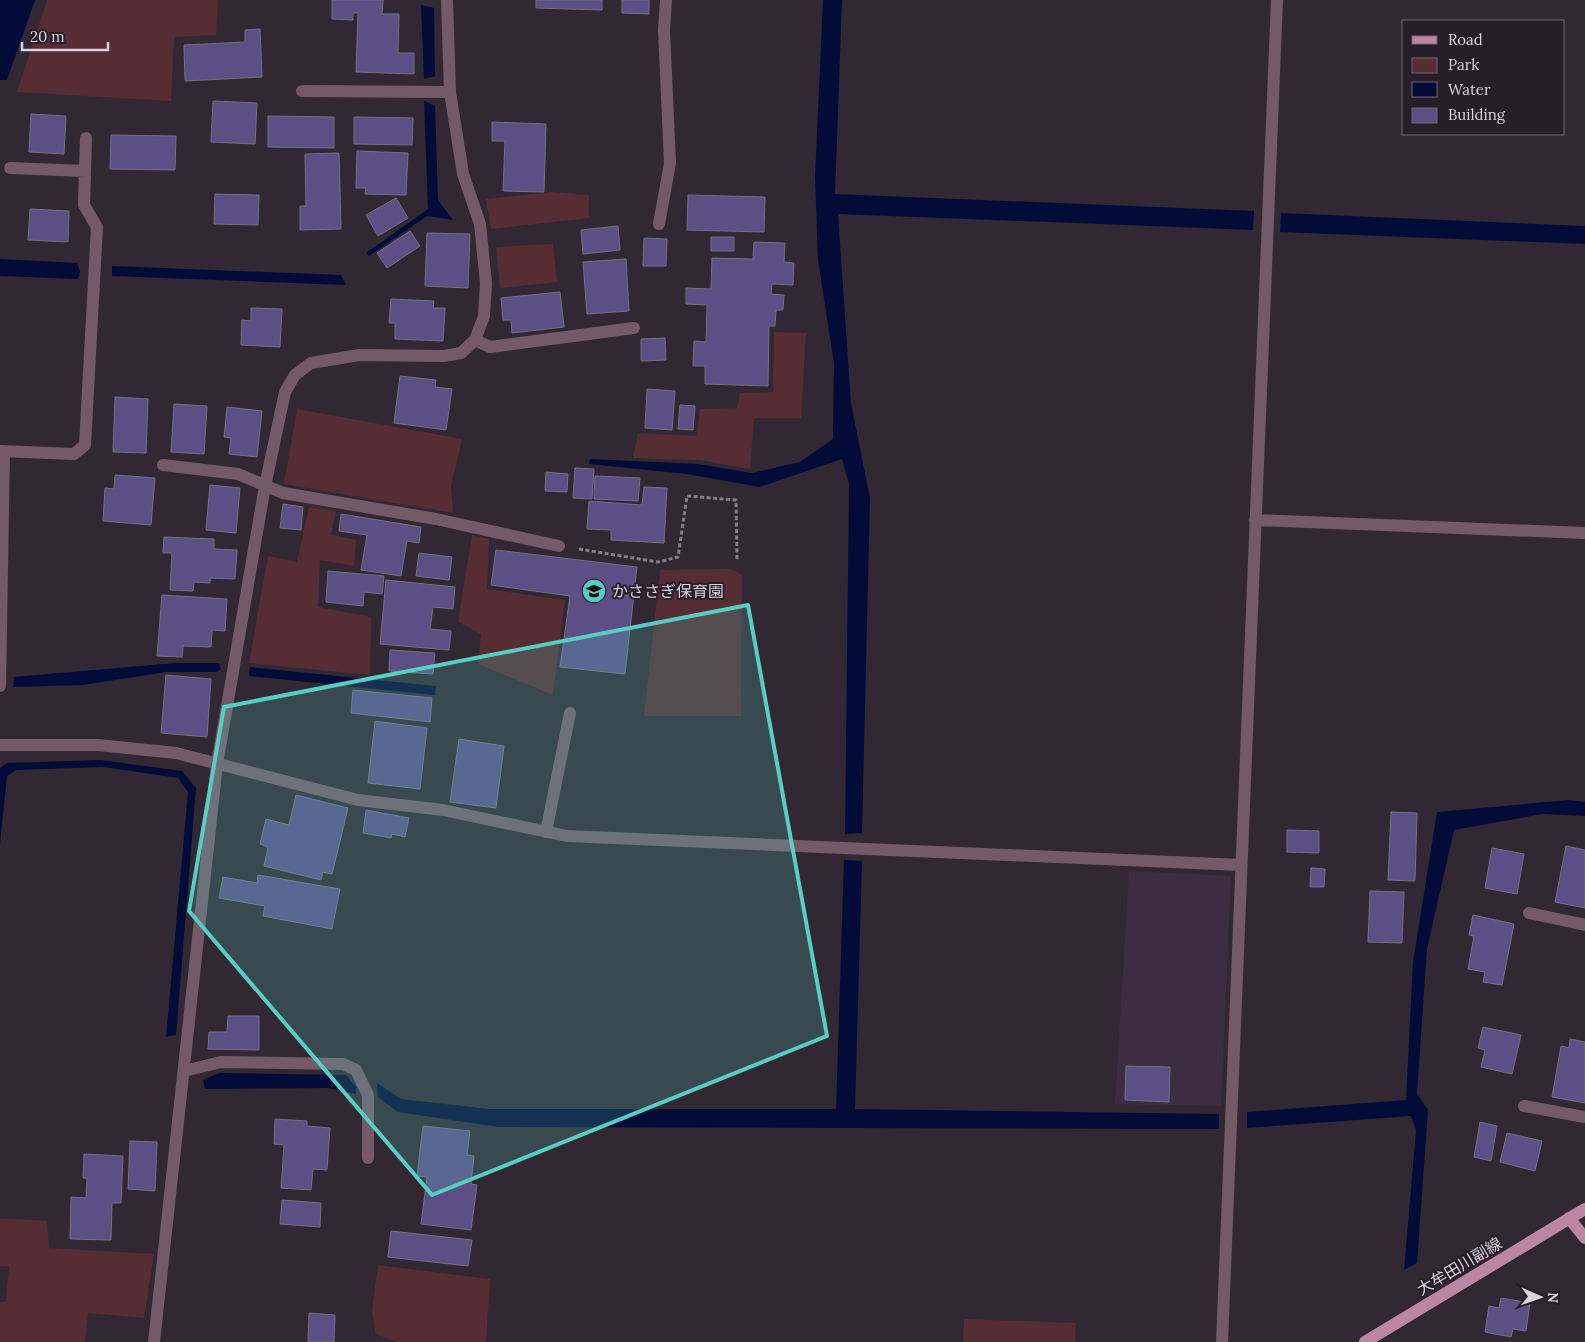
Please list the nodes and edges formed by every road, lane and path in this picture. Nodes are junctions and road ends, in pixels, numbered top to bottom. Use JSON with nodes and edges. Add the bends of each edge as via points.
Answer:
{"nodes":[{"id":1,"x":448,"y":0,"type":"edge"},
{"id":2,"x":666,"y":0,"type":"edge"},
{"id":3,"x":1277,"y":0,"type":"edge"},
{"id":4,"x":302,"y":91,"type":"dead end"},
{"id":5,"x":450,"y":92,"type":"junction"},
{"id":6,"x":86,"y":138,"type":"dead end"},
{"id":7,"x":10,"y":168,"type":"dead end"},
{"id":8,"x":85,"y":171,"type":"junction"},
{"id":9,"x":659,"y":224,"type":"dead end"},
{"id":10,"x":634,"y":328,"type":"dead end"},
{"id":11,"x":475,"y":340,"type":"junction"},
{"id":12,"x":2,"y":451,"type":"edge"},
{"id":13,"x":163,"y":465,"type":"dead end"},
{"id":14,"x":265,"y":486,"type":"junction"},
{"id":15,"x":1255,"y":520,"type":"junction"},
{"id":16,"x":1585,"y":533,"type":"edge"},
{"id":17,"x":559,"y":546,"type":"joint"},
{"id":18,"x":737,"y":560,"type":"dead end"},
{"id":19,"x":0,"y":686,"type":"edge"},
{"id":20,"x":570,"y":713,"type":"dead end"},
{"id":21,"x":0,"y":746,"type":"edge"},
{"id":22,"x":217,"y":764,"type":"junction"},
{"id":23,"x":546,"y":832,"type":"junction"},
{"id":24,"x":1241,"y":865,"type":"junction"},
{"id":25,"x":1529,"y":913,"type":"dead end"},
{"id":26,"x":1585,"y":925,"type":"edge"},
{"id":27,"x":184,"y":1071,"type":"junction"},
{"id":28,"x":1524,"y":1106,"type":"dead end"},
{"id":29,"x":1585,"y":1117,"type":"edge"},
{"id":30,"x":368,"y":1158,"type":"dead end"},
{"id":31,"x":1585,"y":1209,"type":"edge"},
{"id":32,"x":1569,"y":1218,"type":"junction"},
{"id":33,"x":1585,"y":1238,"type":"edge"},
{"id":34,"x":154,"y":1342,"type":"edge"},
{"id":35,"x":1222,"y":1342,"type":"edge"},
{"id":36,"x":1365,"y":1342,"type":"edge"}],
"edges":[{"from":1,"to":5,"type":"street"},
{"from":2,"to":9,"type":"street","via":[[664,30],[670,163]]},
{"from":3,"to":15,"type":"street"},
{"from":4,"to":5,"type":"street"},
{"from":5,"to":11,"type":"street","via":[[463,174],[480,224],[486,283],[484,316]]},
{"from":6,"to":8,"type":"street"},
{"from":7,"to":8,"type":"street"},
{"from":8,"to":12,"type":"street","via":[[84,205],[97,227],[86,445],[74,454]]},
{"from":10,"to":11,"type":"street","via":[[490,347]]},
{"from":11,"to":14,"type":"street","via":[[461,353],[444,356],[359,355],[311,363],[295,375],[285,392]]},
{"from":12,"to":19,"type":"street"},
{"from":13,"to":14,"type":"street","via":[[238,474]]},
{"from":14,"to":17,"type":"street","via":[[283,493],[436,519]]},
{"from":14,"to":22,"type":"street"},
{"from":15,"to":16,"type":"street"},
{"from":15,"to":24,"type":"street"},
{"from":17,"to":18,"type":"path","via":[[658,562],[678,556],[688,496],[736,500]]},
{"from":20,"to":23,"type":"street"},
{"from":21,"to":22,"type":"street","via":[[98,745],[176,753]]},
{"from":22,"to":23,"type":"street","via":[[358,800],[443,810]]},
{"from":22,"to":27,"type":"street"},
{"from":23,"to":24,"type":"street","via":[[577,837]]},
{"from":24,"to":35,"type":"street"},
{"from":25,"to":26,"type":"street"},
{"from":27,"to":30,"type":"street","via":[[221,1062],[343,1064],[356,1070],[368,1095]]},
{"from":27,"to":34,"type":"street"},
{"from":28,"to":29,"type":"street"},
{"from":31,"to":32,"type":"main road","name":"大牟田川副線"},
{"from":32,"to":33,"type":"main road"},
{"from":32,"to":36,"type":"main road","name":"大牟田川副線"}]}
